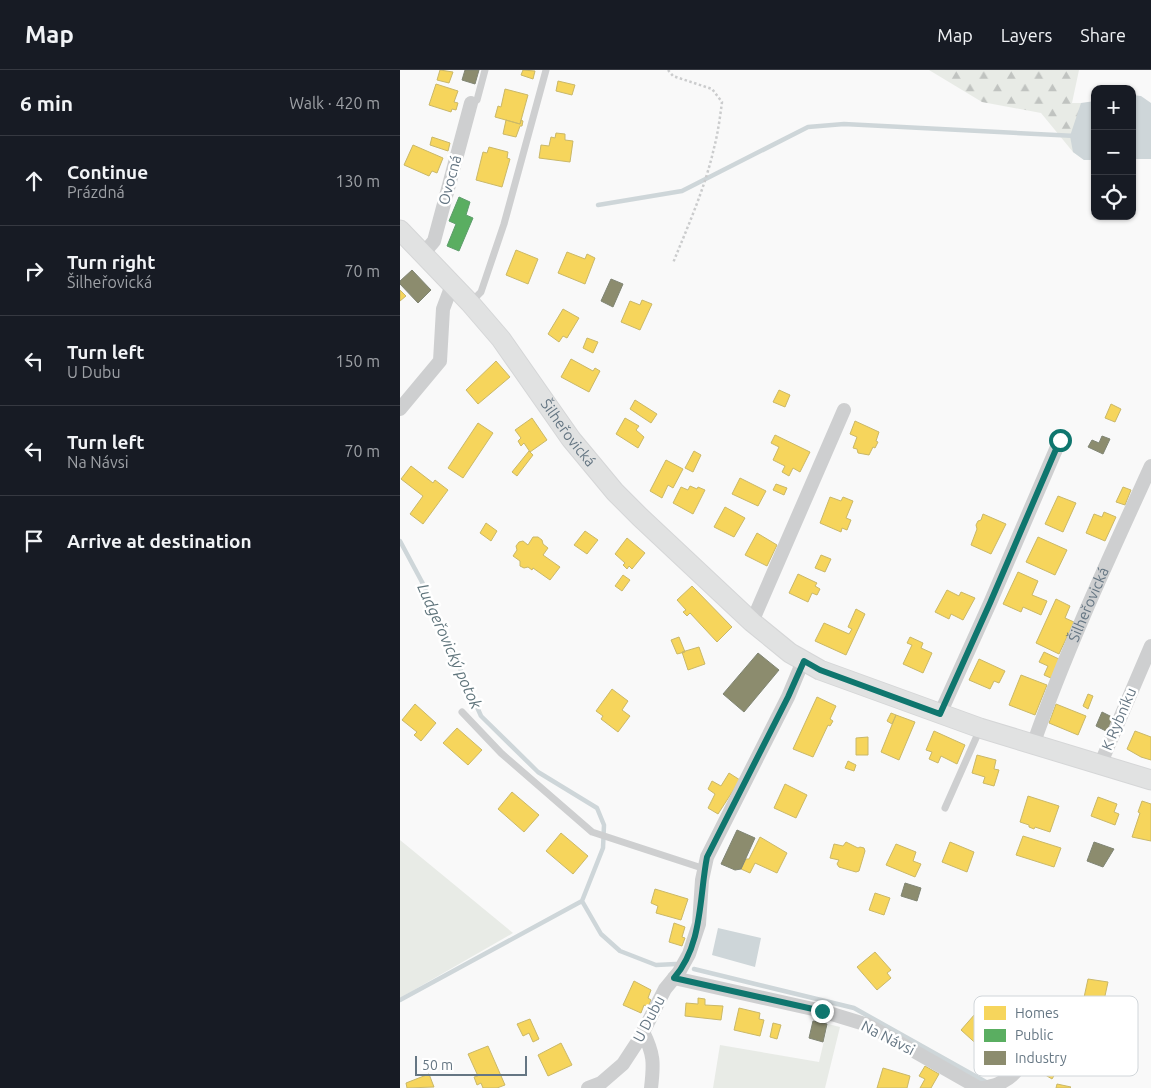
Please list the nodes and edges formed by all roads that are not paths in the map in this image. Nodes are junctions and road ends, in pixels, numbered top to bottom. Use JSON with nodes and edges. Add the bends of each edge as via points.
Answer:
{"nodes":[{"id":1,"x":485,"y":70,"type":"edge"},
{"id":2,"x":546,"y":70,"type":"edge"},
{"id":3,"x":471,"y":103,"type":"joint"},
{"id":4,"x":400,"y":230,"type":"edge"},
{"id":5,"x":423,"y":254,"type":"junction"},
{"id":6,"x":452,"y":285,"type":"junction"},
{"id":7,"x":470,"y":303,"type":"junction"},
{"id":8,"x":400,"y":409,"type":"edge"},
{"id":9,"x":844,"y":410,"type":"dead end"},
{"id":10,"x":1060,"y":440,"type":"dead end"},
{"id":11,"x":1151,"y":466,"type":"edge"},
{"id":12,"x":752,"y":622,"type":"junction"},
{"id":13,"x":1151,"y":646,"type":"edge"},
{"id":14,"x":804,"y":661,"type":"junction"},
{"id":15,"x":462,"y":712,"type":"dead end"},
{"id":16,"x":940,"y":714,"type":"junction"},
{"id":17,"x":980,"y":728,"type":"junction"},
{"id":18,"x":1033,"y":745,"type":"junction"},
{"id":19,"x":1100,"y":765,"type":"junction"},
{"id":20,"x":1151,"y":780,"type":"edge"},
{"id":21,"x":946,"y":808,"type":"dead end"},
{"id":22,"x":705,"y":869,"type":"junction"},
{"id":23,"x":674,"y":978,"type":"junction"},
{"id":24,"x":643,"y":1032,"type":"junction"},
{"id":25,"x":1008,"y":1076,"type":"edge"},
{"id":26,"x":588,"y":1088,"type":"edge"},
{"id":27,"x":651,"y":1088,"type":"edge"},
{"id":28,"x":979,"y":1088,"type":"edge"},
{"id":29,"x":983,"y":1088,"type":"edge"}],
"edges":[{"from":1,"to":3,"type":"lane","via":[[477,100]]},
{"from":2,"to":7,"type":"lane","via":[[504,224],[481,292]]},
{"from":3,"to":5,"type":"street","name":"Ovocná","via":[[434,241]]},
{"from":4,"to":5,"type":"street","name":"Šilheřovická"},
{"from":5,"to":6,"type":"street","name":"Šilheřovická"},
{"from":6,"to":7,"type":"street","name":"Šilheřovická"},
{"from":6,"to":8,"type":"street","via":[[443,309],[440,361]]},
{"from":7,"to":12,"type":"street","name":"Šilheřovická","via":[[501,339],[571,439],[615,492]]},
{"from":9,"to":12,"type":"street"},
{"from":10,"to":16,"type":"street"},
{"from":11,"to":18,"type":"street","name":"Šilheřovická","via":[[1048,700]]},
{"from":12,"to":14,"type":"street","name":"Šilheřovická"},
{"from":13,"to":19,"type":"street","name":"K Rybníku"},
{"from":14,"to":16,"type":"street","name":"Šilheřovická","via":[[820,670]]},
{"from":14,"to":22,"type":"street","name":"U Dubu","via":[[707,857]]},
{"from":15,"to":22,"type":"lane","via":[[501,753],[592,832]]},
{"from":16,"to":17,"type":"street","name":"Šilheřovická"},
{"from":17,"to":18,"type":"street","name":"Šilheřovická"},
{"from":17,"to":21,"type":"lane"},
{"from":18,"to":19,"type":"street","name":"Šilheřovická"},
{"from":19,"to":20,"type":"street","name":"Šilheřovická"},
{"from":22,"to":23,"type":"street","name":"U Dubu","via":[[699,924],[690,954]]},
{"from":23,"to":24,"type":"street","name":"U Dubu"},
{"from":23,"to":28,"type":"street","name":"Na Návsi","via":[[822,1011],[868,1025]]},
{"from":24,"to":26,"type":"street","name":"U Dubu","via":[[623,1064],[601,1083]]},
{"from":24,"to":27,"type":"street","via":[[652,1049]]},
{"from":25,"to":29,"type":"street"}]}
